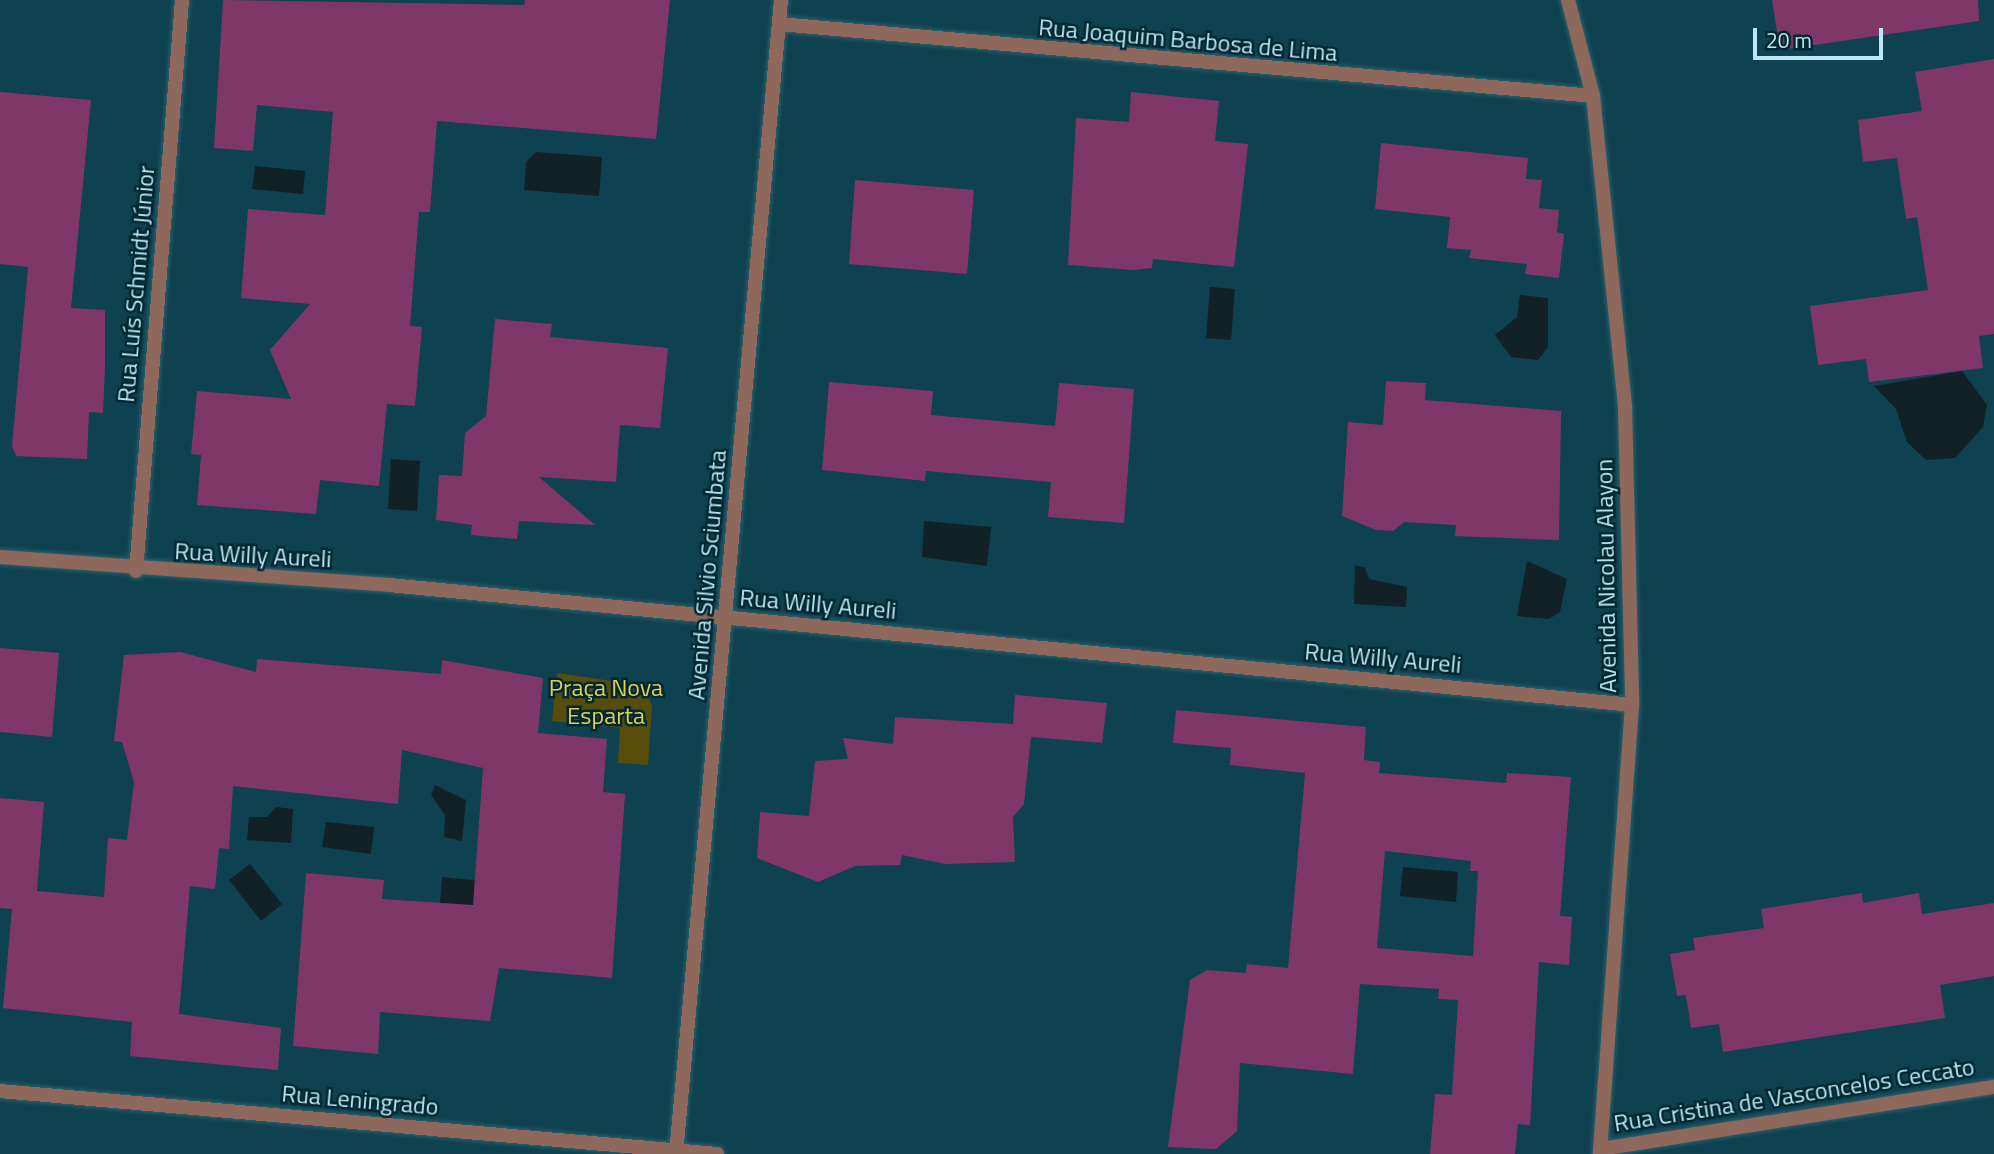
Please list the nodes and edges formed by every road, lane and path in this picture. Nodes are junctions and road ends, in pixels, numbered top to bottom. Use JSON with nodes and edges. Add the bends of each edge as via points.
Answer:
{"nodes":[{"id":1,"x":182,"y":0,"type":"edge"},
{"id":2,"x":781,"y":0,"type":"edge"},
{"id":3,"x":1568,"y":0,"type":"edge"},
{"id":4,"x":779,"y":24,"type":"junction"},
{"id":5,"x":1593,"y":96,"type":"junction"},
{"id":6,"x":0,"y":557,"type":"edge"},
{"id":7,"x":136,"y":571,"type":"junction"},
{"id":8,"x":724,"y":618,"type":"junction"},
{"id":9,"x":1632,"y":705,"type":"junction"},
{"id":10,"x":1994,"y":1087,"type":"edge"},
{"id":11,"x":0,"y":1091,"type":"edge"},
{"id":12,"x":1600,"y":1151,"type":"edge"},
{"id":13,"x":676,"y":1152,"type":"edge"},
{"id":14,"x":717,"y":1154,"type":"edge"}],
"edges":[{"from":1,"to":7,"type":"street","name":"Rua Luís Schmidt Júnior"},
{"from":2,"to":4,"type":"street","name":"Avenida Silvio Sciumbata"},
{"from":3,"to":5,"type":"street","name":"Avenida Nicolau Alayon"},
{"from":4,"to":5,"type":"street","name":"Rua Joaquim Barbosa de Lima"},
{"from":4,"to":8,"type":"street","name":"Avenida Silvio Sciumbata"},
{"from":5,"to":9,"type":"street","name":"Avenida Nicolau Alayon","via":[[1625,408]]},
{"from":6,"to":7,"type":"street","name":"Rua Willy Aureli"},
{"from":7,"to":8,"type":"street","name":"Rua Willy Aureli","via":[[389,585]]},
{"from":8,"to":9,"type":"street","name":"Rua Willy Aureli"},
{"from":8,"to":13,"type":"street","name":"Avenida Silvio Sciumbata"},
{"from":9,"to":12,"type":"street","name":"Avenida Nicolau Alayon"},
{"from":10,"to":12,"type":"street","name":"Rua Cristina de Vasconcelos Ceccato"},
{"from":11,"to":13,"type":"street","name":"Rua Leningrado"},
{"from":13,"to":14,"type":"street","name":"Rua Leningrado"}]}
